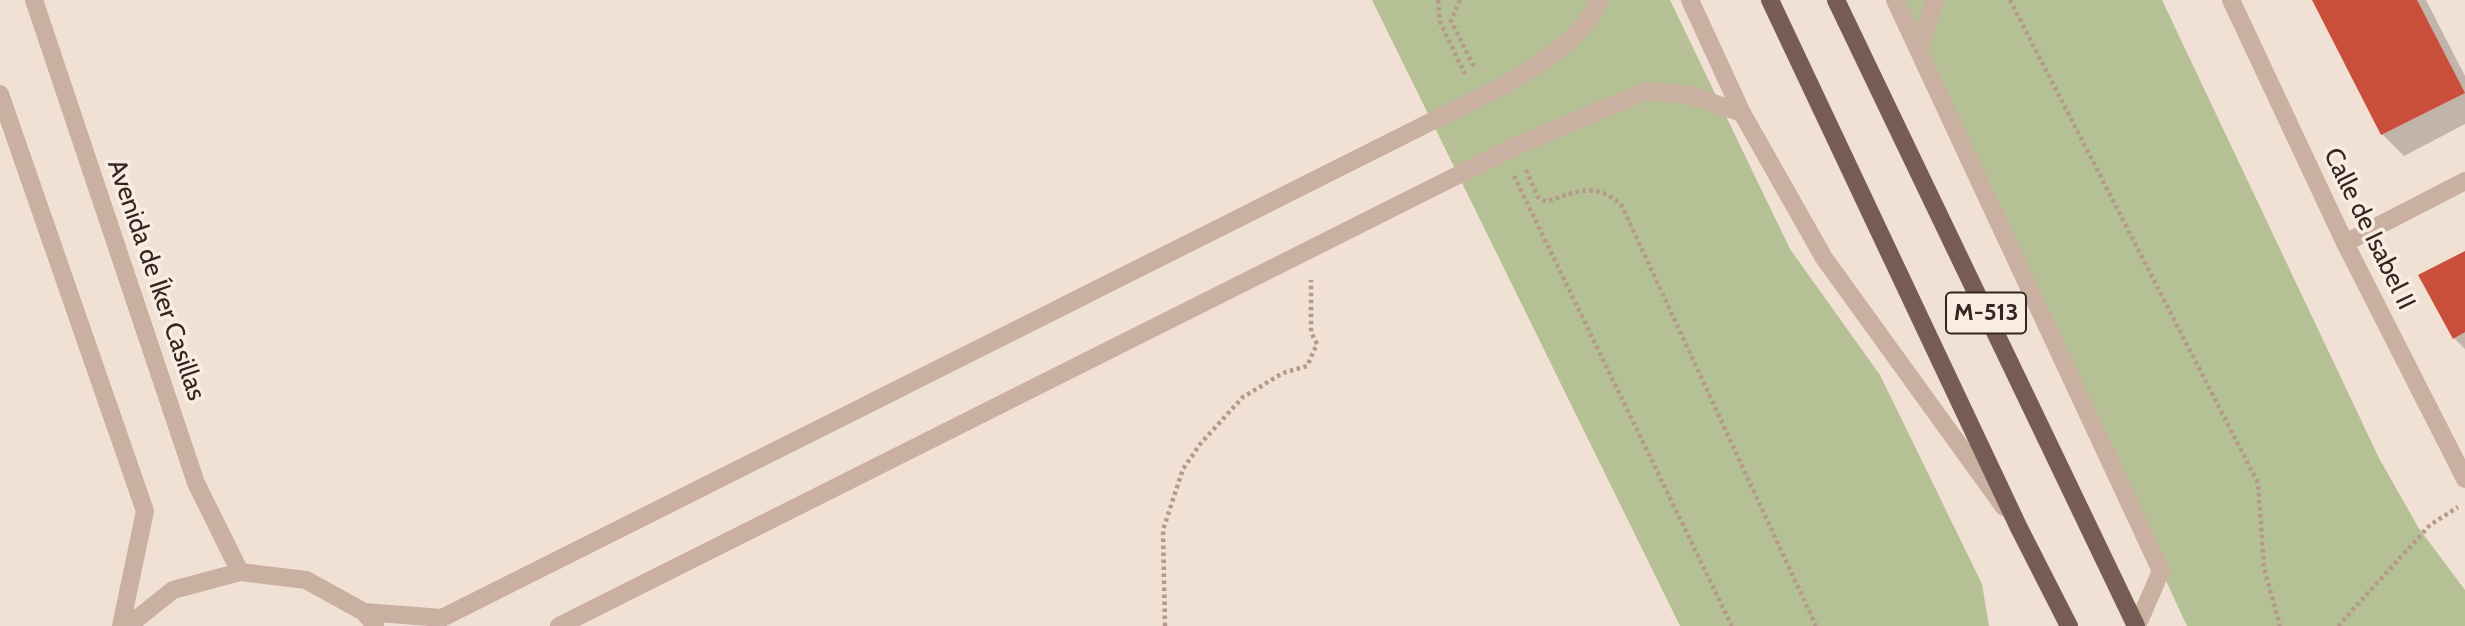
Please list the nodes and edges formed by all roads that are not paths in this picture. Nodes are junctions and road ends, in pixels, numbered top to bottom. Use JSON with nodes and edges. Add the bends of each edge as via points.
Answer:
{"nodes":[{"id":1,"x":34,"y":0,"type":"edge"},
{"id":2,"x":1599,"y":0,"type":"edge"},
{"id":3,"x":1690,"y":0,"type":"edge"},
{"id":4,"x":1770,"y":0,"type":"edge"},
{"id":5,"x":1836,"y":0,"type":"edge"},
{"id":6,"x":1895,"y":0,"type":"edge"},
{"id":7,"x":1935,"y":0,"type":"edge"},
{"id":8,"x":2231,"y":0,"type":"edge"},
{"id":9,"x":1919,"y":50,"type":"junction"},
{"id":10,"x":0,"y":94,"type":"edge"},
{"id":11,"x":1742,"y":113,"type":"junction"},
{"id":12,"x":2465,"y":181,"type":"edge"},
{"id":13,"x":2346,"y":243,"type":"junction"},
{"id":14,"x":2465,"y":479,"type":"edge"},
{"id":15,"x":2019,"y":528,"type":"junction"},
{"id":16,"x":240,"y":572,"type":"junction"},
{"id":17,"x":364,"y":612,"type":"junction"},
{"id":18,"x":121,"y":626,"type":"edge"},
{"id":19,"x":128,"y":626,"type":"edge"},
{"id":20,"x":375,"y":626,"type":"edge"},
{"id":21,"x":559,"y":626,"type":"edge"},
{"id":22,"x":2069,"y":626,"type":"edge"},
{"id":23,"x":2136,"y":626,"type":"edge"}],
"edges":[{"from":1,"to":16,"type":"street","name":"Avenida de Íker Casillas","via":[[197,483]]},
{"from":2,"to":17,"type":"street","via":[[1561,50],[1482,96],[442,618]]},
{"from":3,"to":11,"type":"street"},
{"from":4,"to":15,"type":"main road","number":"M-513"},
{"from":5,"to":23,"type":"main road","number":"M-513"},
{"from":6,"to":9,"type":"street"},
{"from":7,"to":9,"type":"street"},
{"from":8,"to":13,"type":"street","name":"Calle de Isabel II"},
{"from":9,"to":23,"type":"street","via":[[2161,571]]},
{"from":10,"to":18,"type":"street","via":[[145,511]]},
{"from":11,"to":15,"type":"street","via":[[1824,258]]},
{"from":11,"to":21,"type":"street","via":[[1690,95],[1646,91],[1509,150]]},
{"from":12,"to":13,"type":"street"},
{"from":13,"to":14,"type":"street","name":"Calle de Isabel II"},
{"from":15,"to":22,"type":"main road","number":"M-513"},
{"from":16,"to":17,"type":"street","via":[[306,580]]},
{"from":16,"to":19,"type":"street","via":[[173,590]]},
{"from":17,"to":20,"type":"street"}]}
